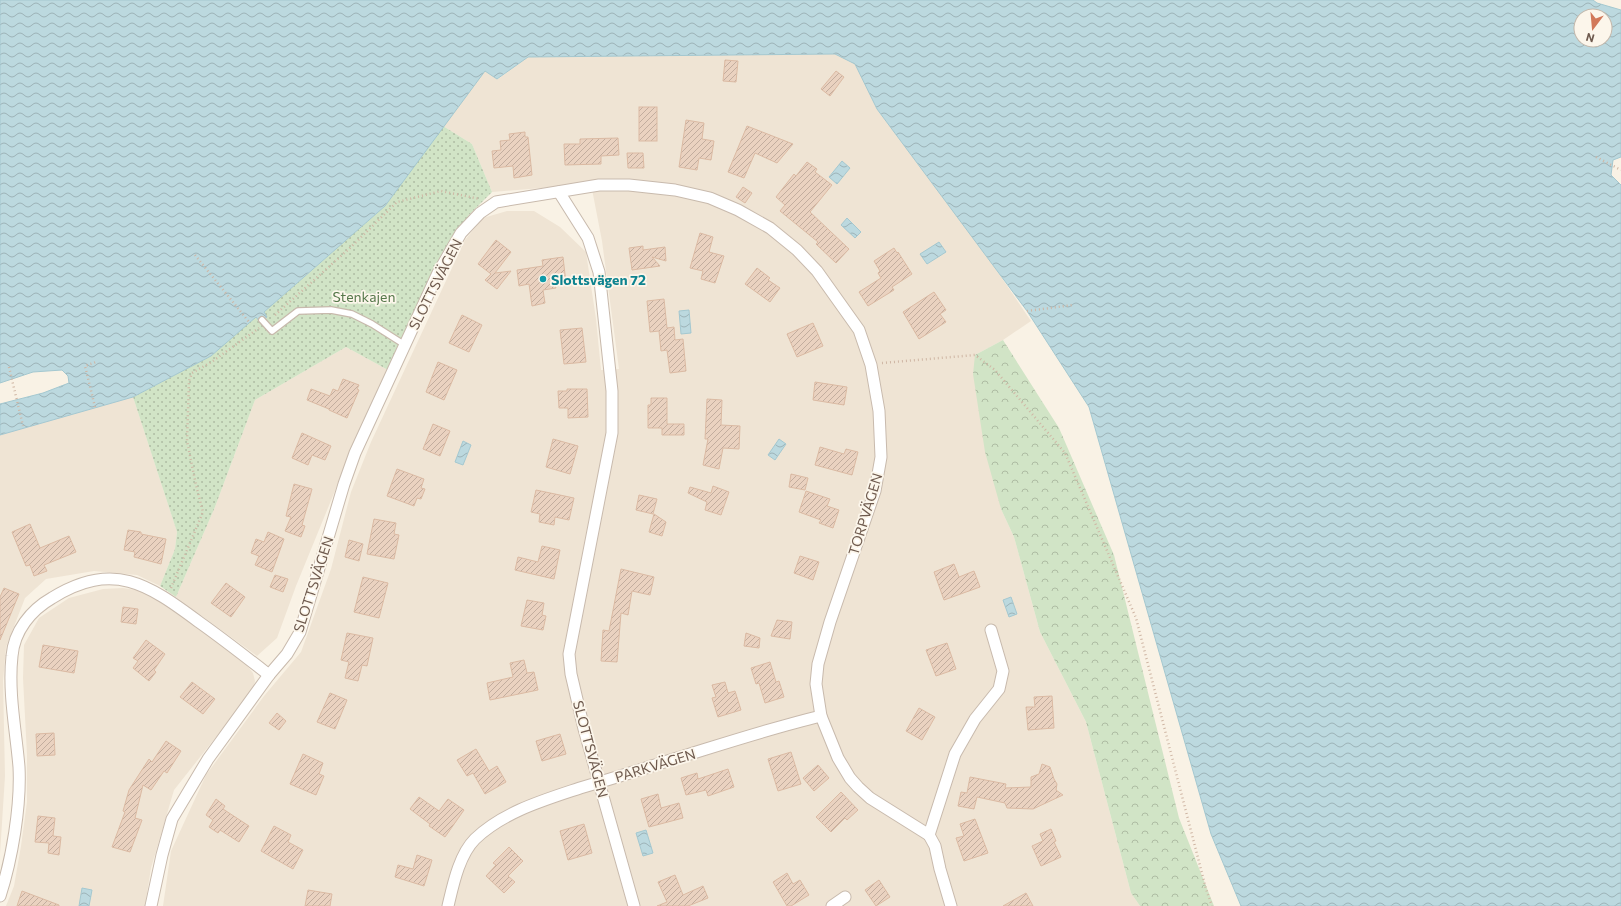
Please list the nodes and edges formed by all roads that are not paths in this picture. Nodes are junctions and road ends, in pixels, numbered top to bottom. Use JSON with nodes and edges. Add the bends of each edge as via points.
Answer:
{"nodes":[{"id":1,"x":559,"y":192,"type":"junction"},
{"id":2,"x":264,"y":322,"type":"road end"},
{"id":3,"x":405,"y":345,"type":"junction"},
{"id":4,"x":991,"y":630,"type":"dead end"},
{"id":5,"x":269,"y":675,"type":"junction"},
{"id":6,"x":821,"y":716,"type":"junction"},
{"id":7,"x":598,"y":782,"type":"junction"},
{"id":8,"x":929,"y":835,"type":"junction"},
{"id":9,"x":0,"y":896,"type":"edge"},
{"id":10,"x":845,"y":897,"type":"dead end"},
{"id":11,"x":151,"y":906,"type":"edge"},
{"id":12,"x":448,"y":906,"type":"edge"},
{"id":13,"x":634,"y":906,"type":"edge"},
{"id":14,"x":832,"y":906,"type":"edge"},
{"id":15,"x":951,"y":906,"type":"edge"}],
"edges":[{"from":1,"to":3,"type":"street","name":"SLOTTSVÄGEN","via":[[496,202],[480,213],[461,233],[438,273]]},
{"from":1,"to":6,"type":"street","name":"TORPVÄGEN","via":[[599,185],[629,185],[675,190],[710,198],[738,210],[770,228],[797,250],[817,271],[859,330],[871,365],[879,411],[881,457],[875,491],[818,664],[816,684]]},
{"from":1,"to":7,"type":"street","name":"SLOTTSVÄGEN","via":[[588,238],[599,272],[612,391],[612,433],[569,654]]},
{"from":2,"to":3,"type":"lane","via":[[272,331],[298,311],[331,310],[352,314]]},
{"from":3,"to":5,"type":"street","name":"SLOTTSVÄGEN","via":[[355,453],[300,632],[287,654]]},
{"from":4,"to":8,"type":"street","via":[[1003,671],[1000,684],[975,719],[955,754]]},
{"from":5,"to":9,"type":"street","via":[[167,598],[130,581],[94,580],[69,588],[42,604],[27,619],[18,634],[12,655],[12,699],[19,769],[16,825]]},
{"from":5,"to":11,"type":"street","name":"SLOTTSVÄGEN","via":[[208,759],[172,819]]},
{"from":6,"to":7,"type":"street","name":"PARKVÄGEN"},
{"from":6,"to":8,"type":"street","name":"TORPVÄGEN","via":[[838,758],[858,788]]},
{"from":7,"to":12,"type":"street","name":"PARKVÄGEN","via":[[513,813],[474,840],[464,857]]},
{"from":7,"to":13,"type":"street","name":"SLOTTSVÄGEN"},
{"from":8,"to":15,"type":"street","via":[[935,846]]},
{"from":10,"to":14,"type":"street"}]}
